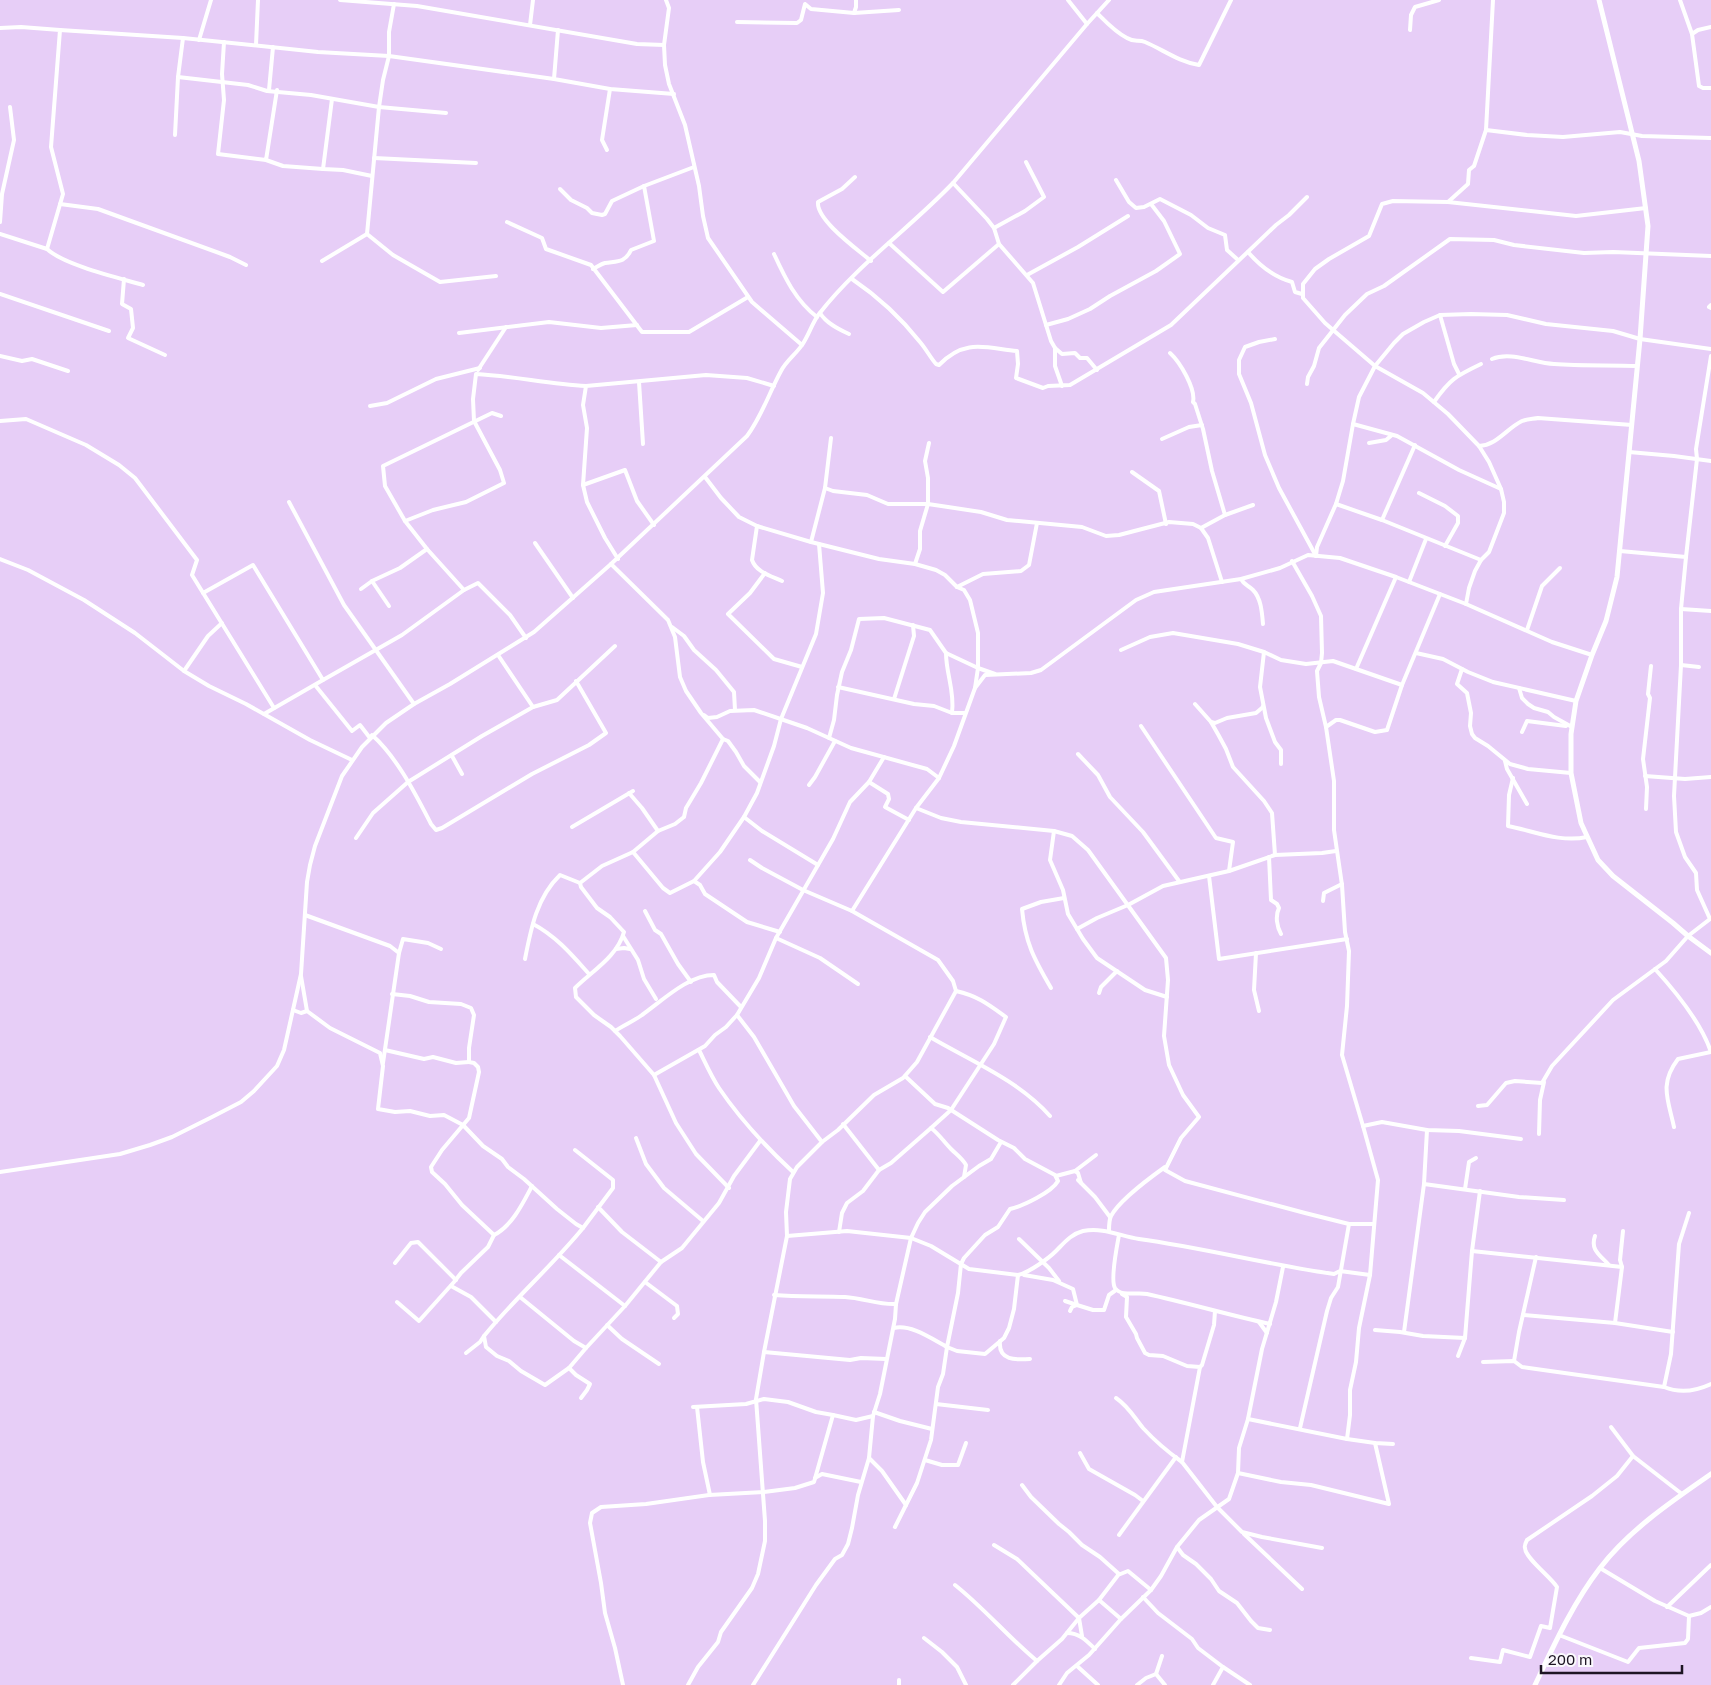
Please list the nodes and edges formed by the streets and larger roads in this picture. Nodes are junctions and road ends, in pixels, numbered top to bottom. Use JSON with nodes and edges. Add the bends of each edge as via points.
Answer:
{"nodes":[{"id":1,"x":211,"y":0,"type":"edge"},
{"id":2,"x":258,"y":0,"type":"edge"},
{"id":3,"x":340,"y":0,"type":"edge"},
{"id":4,"x":533,"y":0,"type":"edge"},
{"id":5,"x":666,"y":0,"type":"edge"},
{"id":6,"x":856,"y":0,"type":"edge"},
{"id":7,"x":1068,"y":0,"type":"edge"},
{"id":8,"x":1109,"y":0,"type":"edge"},
{"id":9,"x":1231,"y":0,"type":"edge"},
{"id":10,"x":1439,"y":0,"type":"edge"},
{"id":11,"x":1492,"y":0,"type":"edge"},
{"id":12,"x":1599,"y":0,"type":"edge"},
{"id":13,"x":1680,"y":0,"type":"edge"},
{"id":14,"x":805,"y":2,"type":"edge"},
{"id":15,"x":394,"y":4,"type":"junction"},
{"id":16,"x":899,"y":10,"type":"dead end"},
{"id":17,"x":854,"y":13,"type":"junction"},
{"id":18,"x":1097,"y":13,"type":"junction"},
{"id":19,"x":738,"y":22,"type":"dead end"},
{"id":20,"x":530,"y":24,"type":"junction"},
{"id":21,"x":1087,"y":24,"type":"junction"},
{"id":22,"x":1711,"y":27,"type":"edge"},
{"id":23,"x":0,"y":28,"type":"edge"},
{"id":24,"x":60,"y":30,"type":"junction"},
{"id":25,"x":558,"y":30,"type":"junction"},
{"id":26,"x":1410,"y":30,"type":"dead end"},
{"id":27,"x":1692,"y":34,"type":"junction"},
{"id":28,"x":183,"y":38,"type":"junction"},
{"id":29,"x":199,"y":40,"type":"junction"},
{"id":30,"x":224,"y":42,"type":"junction"},
{"id":31,"x":256,"y":45,"type":"junction"},
{"id":32,"x":664,"y":45,"type":"junction"},
{"id":33,"x":273,"y":47,"type":"junction"},
{"id":34,"x":389,"y":56,"type":"junction"},
{"id":35,"x":178,"y":77,"type":"junction"},
{"id":36,"x":554,"y":79,"type":"junction"},
{"id":37,"x":224,"y":83,"type":"junction"},
{"id":38,"x":1711,"y":88,"type":"edge"},
{"id":39,"x":610,"y":89,"type":"junction"},
{"id":40,"x":269,"y":90,"type":"junction"},
{"id":41,"x":277,"y":90,"type":"junction"},
{"id":42,"x":674,"y":94,"type":"junction"},
{"id":43,"x":332,"y":99,"type":"junction"},
{"id":44,"x":10,"y":107,"type":"dead end"},
{"id":45,"x":379,"y":108,"type":"junction"},
{"id":46,"x":446,"y":113,"type":"dead end"},
{"id":47,"x":1486,"y":130,"type":"junction"},
{"id":48,"x":175,"y":134,"type":"dead end"},
{"id":49,"x":1631,"y":134,"type":"junction"},
{"id":50,"x":1711,"y":138,"type":"edge"},
{"id":51,"x":607,"y":150,"type":"dead end"},
{"id":52,"x":374,"y":158,"type":"junction"},
{"id":53,"x":266,"y":160,"type":"junction"},
{"id":54,"x":1026,"y":162,"type":"dead end"},
{"id":55,"x":476,"y":163,"type":"dead end"},
{"id":56,"x":694,"y":167,"type":"junction"},
{"id":57,"x":323,"y":169,"type":"junction"},
{"id":58,"x":372,"y":176,"type":"junction"},
{"id":59,"x":855,"y":177,"type":"dead end"},
{"id":60,"x":1116,"y":180,"type":"dead end"},
{"id":61,"x":953,"y":183,"type":"junction"},
{"id":62,"x":644,"y":186,"type":"junction"},
{"id":63,"x":560,"y":189,"type":"dead end"},
{"id":64,"x":1307,"y":197,"type":"dead end"},
{"id":65,"x":1448,"y":202,"type":"junction"},
{"id":66,"x":60,"y":204,"type":"junction"},
{"id":67,"x":1151,"y":204,"type":"junction"},
{"id":68,"x":1646,"y":208,"type":"junction"},
{"id":69,"x":1128,"y":216,"type":"dead end"},
{"id":70,"x":0,"y":222,"type":"edge"},
{"id":71,"x":507,"y":222,"type":"dead end"},
{"id":72,"x":994,"y":228,"type":"junction"},
{"id":73,"x":0,"y":234,"type":"edge"},
{"id":74,"x":367,"y":234,"type":"junction"},
{"id":75,"x":890,"y":243,"type":"junction"},
{"id":76,"x":999,"y":244,"type":"junction"},
{"id":77,"x":47,"y":249,"type":"junction"},
{"id":78,"x":1248,"y":252,"type":"junction"},
{"id":79,"x":774,"y":254,"type":"dead end"},
{"id":80,"x":1646,"y":254,"type":"junction"},
{"id":81,"x":1711,"y":256,"type":"edge"},
{"id":82,"x":1237,"y":259,"type":"dead end"},
{"id":83,"x":322,"y":261,"type":"dead end"},
{"id":84,"x":871,"y":261,"type":"junction"},
{"id":85,"x":246,"y":265,"type":"dead end"},
{"id":86,"x":593,"y":269,"type":"junction"},
{"id":87,"x":1027,"y":275,"type":"junction"},
{"id":88,"x":496,"y":276,"type":"dead end"},
{"id":89,"x":852,"y":279,"type":"junction"},
{"id":90,"x":124,"y":280,"type":"junction"},
{"id":91,"x":143,"y":285,"type":"dead end"},
{"id":92,"x":0,"y":294,"type":"edge"},
{"id":93,"x":1302,"y":294,"type":"junction"},
{"id":94,"x":748,"y":297,"type":"junction"},
{"id":95,"x":820,"y":312,"type":"junction"},
{"id":96,"x":1440,"y":315,"type":"junction"},
{"id":97,"x":816,"y":317,"type":"junction"},
{"id":98,"x":637,"y":325,"type":"junction"},
{"id":99,"x":1046,"y":325,"type":"junction"},
{"id":100,"x":506,"y":327,"type":"junction"},
{"id":101,"x":109,"y":331,"type":"dead end"},
{"id":102,"x":1334,"y":331,"type":"junction"},
{"id":103,"x":459,"y":333,"type":"dead end"},
{"id":104,"x":849,"y":334,"type":"dead end"},
{"id":105,"x":1275,"y":339,"type":"dead end"},
{"id":106,"x":1640,"y":339,"type":"junction"},
{"id":107,"x":802,"y":345,"type":"junction"},
{"id":108,"x":1055,"y":348,"type":"junction"},
{"id":109,"x":1711,"y":349,"type":"edge"},
{"id":110,"x":1170,"y":352,"type":"dead end"},
{"id":111,"x":165,"y":355,"type":"dead end"},
{"id":112,"x":0,"y":356,"type":"edge"},
{"id":113,"x":1711,"y":356,"type":"edge"},
{"id":114,"x":1492,"y":359,"type":"dead end"},
{"id":115,"x":1481,"y":364,"type":"dead end"},
{"id":116,"x":1375,"y":366,"type":"junction"},
{"id":117,"x":1636,"y":366,"type":"junction"},
{"id":118,"x":480,"y":368,"type":"junction"},
{"id":119,"x":1097,"y":370,"type":"junction"},
{"id":120,"x":68,"y":371,"type":"dead end"},
{"id":121,"x":476,"y":374,"type":"junction"},
{"id":122,"x":1459,"y":374,"type":"junction"},
{"id":123,"x":639,"y":382,"type":"junction"},
{"id":124,"x":1307,"y":384,"type":"dead end"},
{"id":125,"x":586,"y":386,"type":"junction"},
{"id":126,"x":774,"y":386,"type":"junction"},
{"id":127,"x":1062,"y":386,"type":"junction"},
{"id":128,"x":1434,"y":402,"type":"junction"},
{"id":129,"x":370,"y":406,"type":"dead end"},
{"id":130,"x":501,"y":416,"type":"dead end"},
{"id":131,"x":0,"y":421,"type":"edge"},
{"id":132,"x":474,"y":421,"type":"junction"},
{"id":133,"x":1353,"y":424,"type":"junction"},
{"id":134,"x":1202,"y":425,"type":"junction"},
{"id":135,"x":1632,"y":425,"type":"junction"},
{"id":136,"x":1392,"y":435,"type":"junction"},
{"id":137,"x":831,"y":438,"type":"dead end"},
{"id":138,"x":1162,"y":439,"type":"dead end"},
{"id":139,"x":929,"y":443,"type":"dead end"},
{"id":140,"x":1369,"y":443,"type":"dead end"},
{"id":141,"x":643,"y":444,"type":"dead end"},
{"id":142,"x":1415,"y":446,"type":"junction"},
{"id":143,"x":1479,"y":446,"type":"junction"},
{"id":144,"x":1629,"y":452,"type":"junction"},
{"id":145,"x":1698,"y":460,"type":"junction"},
{"id":146,"x":1711,"y":461,"type":"edge"},
{"id":147,"x":1132,"y":472,"type":"dead end"},
{"id":148,"x":705,"y":477,"type":"junction"},
{"id":149,"x":583,"y":485,"type":"junction"},
{"id":150,"x":825,"y":488,"type":"junction"},
{"id":151,"x":1501,"y":489,"type":"junction"},
{"id":152,"x":1419,"y":493,"type":"dead end"},
{"id":153,"x":289,"y":502,"type":"dead end"},
{"id":154,"x":928,"y":504,"type":"junction"},
{"id":155,"x":1336,"y":504,"type":"junction"},
{"id":156,"x":1254,"y":505,"type":"dead end"},
{"id":157,"x":1224,"y":515,"type":"junction"},
{"id":158,"x":1382,"y":520,"type":"junction"},
{"id":159,"x":405,"y":521,"type":"junction"},
{"id":160,"x":1037,"y":523,"type":"junction"},
{"id":161,"x":1166,"y":524,"type":"junction"},
{"id":162,"x":654,"y":525,"type":"junction"},
{"id":163,"x":757,"y":526,"type":"junction"},
{"id":164,"x":1201,"y":528,"type":"junction"},
{"id":165,"x":1426,"y":539,"type":"junction"},
{"id":166,"x":811,"y":542,"type":"junction"},
{"id":167,"x":535,"y":543,"type":"dead end"},
{"id":168,"x":819,"y":544,"type":"junction"},
{"id":169,"x":1445,"y":546,"type":"junction"},
{"id":170,"x":427,"y":549,"type":"junction"},
{"id":171,"x":1620,"y":551,"type":"junction"},
{"id":172,"x":1316,"y":556,"type":"junction"},
{"id":173,"x":1686,"y":557,"type":"junction"},
{"id":174,"x":0,"y":559,"type":"edge"},
{"id":175,"x":618,"y":559,"type":"junction"},
{"id":176,"x":1481,"y":560,"type":"junction"},
{"id":177,"x":1292,"y":561,"type":"junction"},
{"id":178,"x":611,"y":564,"type":"junction"},
{"id":179,"x":915,"y":564,"type":"junction"},
{"id":180,"x":1560,"y":568,"type":"dead end"},
{"id":181,"x":765,"y":573,"type":"junction"},
{"id":182,"x":1396,"y":577,"type":"junction"},
{"id":183,"x":1241,"y":579,"type":"junction"},
{"id":184,"x":372,"y":581,"type":"junction"},
{"id":185,"x":782,"y":581,"type":"dead end"},
{"id":186,"x":1222,"y":582,"type":"junction"},
{"id":187,"x":1409,"y":582,"type":"junction"},
{"id":188,"x":957,"y":587,"type":"junction"},
{"id":189,"x":361,"y":589,"type":"dead end"},
{"id":190,"x":464,"y":590,"type":"junction"},
{"id":191,"x":202,"y":593,"type":"junction"},
{"id":192,"x":1440,"y":594,"type":"junction"},
{"id":193,"x":573,"y":598,"type":"junction"},
{"id":194,"x":1466,"y":604,"type":"junction"},
{"id":195,"x":389,"y":606,"type":"dead end"},
{"id":196,"x":1682,"y":609,"type":"junction"},
{"id":197,"x":1711,"y":611,"type":"edge"},
{"id":198,"x":222,"y":623,"type":"junction"},
{"id":199,"x":1264,"y":624,"type":"dead end"},
{"id":200,"x":913,"y":625,"type":"junction"},
{"id":201,"x":672,"y":627,"type":"junction"},
{"id":202,"x":1527,"y":630,"type":"junction"},
{"id":203,"x":526,"y":638,"type":"junction"},
{"id":204,"x":615,"y":646,"type":"dead end"},
{"id":205,"x":375,"y":650,"type":"junction"},
{"id":206,"x":1121,"y":650,"type":"dead end"},
{"id":207,"x":1264,"y":652,"type":"junction"},
{"id":208,"x":946,"y":653,"type":"junction"},
{"id":209,"x":1416,"y":653,"type":"junction"},
{"id":210,"x":498,"y":654,"type":"junction"},
{"id":211,"x":1592,"y":655,"type":"junction"},
{"id":212,"x":1321,"y":663,"type":"junction"},
{"id":213,"x":1681,"y":665,"type":"junction"},
{"id":214,"x":1651,"y":666,"type":"dead end"},
{"id":215,"x":802,"y":667,"type":"junction"},
{"id":216,"x":1699,"y":667,"type":"dead end"},
{"id":217,"x":978,"y":668,"type":"junction"},
{"id":218,"x":1356,"y":669,"type":"junction"},
{"id":219,"x":1462,"y":669,"type":"junction"},
{"id":220,"x":184,"y":671,"type":"junction"},
{"id":221,"x":997,"y":674,"type":"junction"},
{"id":222,"x":323,"y":680,"type":"junction"},
{"id":223,"x":576,"y":681,"type":"junction"},
{"id":224,"x":315,"y":684,"type":"junction"},
{"id":225,"x":1402,"y":685,"type":"junction"},
{"id":226,"x":838,"y":688,"type":"junction"},
{"id":227,"x":975,"y":688,"type":"junction"},
{"id":228,"x":1519,"y":688,"type":"junction"},
{"id":229,"x":894,"y":699,"type":"junction"},
{"id":230,"x":1576,"y":701,"type":"junction"},
{"id":231,"x":414,"y":704,"type":"junction"},
{"id":232,"x":1195,"y":704,"type":"dead end"},
{"id":233,"x":533,"y":707,"type":"junction"},
{"id":234,"x":274,"y":708,"type":"junction"},
{"id":235,"x":1264,"y":708,"type":"junction"},
{"id":236,"x":735,"y":710,"type":"junction"},
{"id":237,"x":701,"y":713,"type":"junction"},
{"id":238,"x":952,"y":713,"type":"junction"},
{"id":239,"x":965,"y":713,"type":"junction"},
{"id":240,"x":264,"y":714,"type":"junction"},
{"id":241,"x":781,"y":719,"type":"junction"},
{"id":242,"x":1211,"y":722,"type":"junction"},
{"id":243,"x":1142,"y":726,"type":"dead end"},
{"id":244,"x":1572,"y":726,"type":"junction"},
{"id":245,"x":1326,"y":727,"type":"junction"},
{"id":246,"x":1522,"y":732,"type":"dead end"},
{"id":247,"x":371,"y":736,"type":"junction"},
{"id":248,"x":724,"y":738,"type":"junction"},
{"id":249,"x":829,"y":738,"type":"junction"},
{"id":250,"x":835,"y":741,"type":"junction"},
{"id":251,"x":1078,"y":754,"type":"dead end"},
{"id":252,"x":452,"y":756,"type":"junction"},
{"id":253,"x":884,"y":757,"type":"junction"},
{"id":254,"x":352,"y":760,"type":"junction"},
{"id":255,"x":1505,"y":761,"type":"junction"},
{"id":256,"x":1281,"y":764,"type":"dead end"},
{"id":257,"x":1571,"y":773,"type":"junction"},
{"id":258,"x":462,"y":774,"type":"dead end"},
{"id":259,"x":1645,"y":776,"type":"junction"},
{"id":260,"x":1711,"y":777,"type":"edge"},
{"id":261,"x":939,"y":778,"type":"junction"},
{"id":262,"x":1513,"y":778,"type":"junction"},
{"id":263,"x":1674,"y":778,"type":"junction"},
{"id":264,"x":408,"y":782,"type":"junction"},
{"id":265,"x":760,"y":782,"type":"junction"},
{"id":266,"x":868,"y":782,"type":"junction"},
{"id":267,"x":809,"y":785,"type":"dead end"},
{"id":268,"x":1527,"y":804,"type":"dead end"},
{"id":269,"x":916,"y":808,"type":"junction"},
{"id":270,"x":1646,"y":809,"type":"dead end"},
{"id":271,"x":744,"y":817,"type":"junction"},
{"id":272,"x":909,"y":820,"type":"junction"},
{"id":273,"x":572,"y":827,"type":"dead end"},
{"id":274,"x":658,"y":831,"type":"junction"},
{"id":275,"x":1054,"y":831,"type":"junction"},
{"id":276,"x":1587,"y":837,"type":"junction"},
{"id":277,"x":356,"y":838,"type":"dead end"},
{"id":278,"x":1336,"y":851,"type":"junction"},
{"id":279,"x":633,"y":852,"type":"junction"},
{"id":280,"x":1275,"y":855,"type":"junction"},
{"id":281,"x":1269,"y":857,"type":"junction"},
{"id":282,"x":750,"y":860,"type":"dead end"},
{"id":283,"x":818,"y":865,"type":"junction"},
{"id":284,"x":1229,"y":871,"type":"junction"},
{"id":285,"x":1208,"y":876,"type":"junction"},
{"id":286,"x":694,"y":881,"type":"junction"},
{"id":287,"x":1180,"y":881,"type":"junction"},
{"id":288,"x":580,"y":883,"type":"junction"},
{"id":289,"x":1342,"y":884,"type":"junction"},
{"id":290,"x":803,"y":890,"type":"junction"},
{"id":291,"x":1064,"y":898,"type":"junction"},
{"id":292,"x":1323,"y":900,"type":"dead end"},
{"id":293,"x":1128,"y":905,"type":"junction"},
{"id":294,"x":645,"y":911,"type":"dead end"},
{"id":295,"x":852,"y":911,"type":"junction"},
{"id":296,"x":305,"y":915,"type":"junction"},
{"id":297,"x":533,"y":924,"type":"junction"},
{"id":298,"x":1077,"y":929,"type":"junction"},
{"id":299,"x":780,"y":932,"type":"junction"},
{"id":300,"x":1281,"y":934,"type":"dead end"},
{"id":301,"x":623,"y":936,"type":"junction"},
{"id":302,"x":1688,"y":936,"type":"junction"},
{"id":303,"x":776,"y":938,"type":"junction"},
{"id":304,"x":1347,"y":939,"type":"junction"},
{"id":305,"x":441,"y":949,"type":"dead end"},
{"id":306,"x":616,"y":949,"type":"junction"},
{"id":307,"x":630,"y":949,"type":"junction"},
{"id":308,"x":399,"y":953,"type":"junction"},
{"id":309,"x":1256,"y":953,"type":"junction"},
{"id":310,"x":1711,"y":953,"type":"edge"},
{"id":311,"x":524,"y":959,"type":"dead end"},
{"id":312,"x":1655,"y":969,"type":"junction"},
{"id":313,"x":1117,"y":971,"type":"junction"},
{"id":314,"x":301,"y":974,"type":"junction"},
{"id":315,"x":589,"y":974,"type":"junction"},
{"id":316,"x":692,"y":982,"type":"junction"},
{"id":317,"x":858,"y":984,"type":"dead end"},
{"id":318,"x":1050,"y":988,"type":"dead end"},
{"id":319,"x":956,"y":991,"type":"junction"},
{"id":320,"x":1100,"y":993,"type":"dead end"},
{"id":321,"x":392,"y":994,"type":"junction"},
{"id":322,"x":1167,"y":997,"type":"junction"},
{"id":323,"x":656,"y":999,"type":"dead end"},
{"id":324,"x":740,"y":1006,"type":"dead end"},
{"id":325,"x":293,"y":1010,"type":"junction"},
{"id":326,"x":307,"y":1010,"type":"junction"},
{"id":327,"x":1259,"y":1010,"type":"dead end"},
{"id":328,"x":738,"y":1015,"type":"junction"},
{"id":329,"x":616,"y":1031,"type":"junction"},
{"id":330,"x":930,"y":1037,"type":"junction"},
{"id":331,"x":385,"y":1050,"type":"junction"},
{"id":332,"x":699,"y":1050,"type":"junction"},
{"id":333,"x":1711,"y":1052,"type":"edge"},
{"id":334,"x":469,"y":1062,"type":"junction"},
{"id":335,"x":980,"y":1064,"type":"junction"},
{"id":336,"x":383,"y":1066,"type":"junction"},
{"id":337,"x":654,"y":1075,"type":"junction"},
{"id":338,"x":905,"y":1076,"type":"junction"},
{"id":339,"x":1544,"y":1080,"type":"junction"},
{"id":340,"x":1478,"y":1106,"type":"dead end"},
{"id":341,"x":951,"y":1110,"type":"junction"},
{"id":342,"x":1050,"y":1116,"type":"dead end"},
{"id":343,"x":843,"y":1124,"type":"junction"},
{"id":344,"x":463,"y":1125,"type":"junction"},
{"id":345,"x":1363,"y":1126,"type":"junction"},
{"id":346,"x":931,"y":1128,"type":"junction"},
{"id":347,"x":1674,"y":1128,"type":"dead end"},
{"id":348,"x":1427,"y":1130,"type":"junction"},
{"id":349,"x":1539,"y":1134,"type":"dead end"},
{"id":350,"x":636,"y":1138,"type":"dead end"},
{"id":351,"x":1521,"y":1139,"type":"dead end"},
{"id":352,"x":760,"y":1141,"type":"junction"},
{"id":353,"x":822,"y":1142,"type":"junction"},
{"id":354,"x":1001,"y":1142,"type":"junction"},
{"id":355,"x":575,"y":1150,"type":"dead end"},
{"id":356,"x":1096,"y":1155,"type":"dead end"},
{"id":357,"x":1476,"y":1158,"type":"dead end"},
{"id":358,"x":1165,"y":1167,"type":"junction"},
{"id":359,"x":879,"y":1170,"type":"junction"},
{"id":360,"x":1075,"y":1171,"type":"junction"},
{"id":361,"x":0,"y":1172,"type":"edge"},
{"id":362,"x":793,"y":1172,"type":"junction"},
{"id":363,"x":1056,"y":1176,"type":"junction"},
{"id":364,"x":964,"y":1177,"type":"junction"},
{"id":365,"x":1424,"y":1184,"type":"junction"},
{"id":366,"x":532,"y":1186,"type":"junction"},
{"id":367,"x":729,"y":1188,"type":"junction"},
{"id":368,"x":1465,"y":1189,"type":"junction"},
{"id":369,"x":1480,"y":1191,"type":"junction"},
{"id":370,"x":1564,"y":1200,"type":"dead end"},
{"id":371,"x":598,"y":1206,"type":"junction"},
{"id":372,"x":1689,"y":1213,"type":"dead end"},
{"id":373,"x":1110,"y":1217,"type":"junction"},
{"id":374,"x":703,"y":1221,"type":"junction"},
{"id":375,"x":1349,"y":1224,"type":"junction"},
{"id":376,"x":1374,"y":1224,"type":"junction"},
{"id":377,"x":583,"y":1228,"type":"junction"},
{"id":378,"x":1109,"y":1231,"type":"junction"},
{"id":379,"x":1624,"y":1231,"type":"dead end"},
{"id":380,"x":839,"y":1232,"type":"junction"},
{"id":381,"x":494,"y":1235,"type":"junction"},
{"id":382,"x":1119,"y":1235,"type":"junction"},
{"id":383,"x":787,"y":1236,"type":"junction"},
{"id":384,"x":1595,"y":1236,"type":"dead end"},
{"id":385,"x":911,"y":1238,"type":"junction"},
{"id":386,"x":1019,"y":1239,"type":"dead end"},
{"id":387,"x":1472,"y":1251,"type":"junction"},
{"id":388,"x":559,"y":1255,"type":"junction"},
{"id":389,"x":1536,"y":1258,"type":"junction"},
{"id":390,"x":661,"y":1262,"type":"junction"},
{"id":391,"x":1041,"y":1262,"type":"junction"},
{"id":392,"x":396,"y":1264,"type":"dead end"},
{"id":393,"x":961,"y":1264,"type":"junction"},
{"id":394,"x":1609,"y":1265,"type":"junction"},
{"id":395,"x":1622,"y":1266,"type":"junction"},
{"id":396,"x":1283,"y":1267,"type":"junction"},
{"id":397,"x":1340,"y":1271,"type":"junction"},
{"id":398,"x":1018,"y":1275,"type":"junction"},
{"id":399,"x":1024,"y":1275,"type":"junction"},
{"id":400,"x":1370,"y":1275,"type":"junction"},
{"id":401,"x":456,"y":1280,"type":"junction"},
{"id":402,"x":645,"y":1282,"type":"junction"},
{"id":403,"x":1060,"y":1282,"type":"junction"},
{"id":404,"x":451,"y":1286,"type":"junction"},
{"id":405,"x":1116,"y":1290,"type":"junction"},
{"id":406,"x":1122,"y":1294,"type":"junction"},
{"id":407,"x":774,"y":1295,"type":"junction"},
{"id":408,"x":520,"y":1297,"type":"junction"},
{"id":409,"x":1065,"y":1301,"type":"dead end"},
{"id":410,"x":397,"y":1302,"type":"dead end"},
{"id":411,"x":896,"y":1304,"type":"junction"},
{"id":412,"x":1077,"y":1305,"type":"junction"},
{"id":413,"x":626,"y":1306,"type":"junction"},
{"id":414,"x":1070,"y":1311,"type":"dead end"},
{"id":415,"x":1214,"y":1311,"type":"junction"},
{"id":416,"x":1523,"y":1315,"type":"junction"},
{"id":417,"x":674,"y":1318,"type":"dead end"},
{"id":418,"x":496,"y":1322,"type":"junction"},
{"id":419,"x":1259,"y":1322,"type":"junction"},
{"id":420,"x":1615,"y":1323,"type":"junction"},
{"id":421,"x":1270,"y":1324,"type":"junction"},
{"id":422,"x":607,"y":1326,"type":"junction"},
{"id":423,"x":894,"y":1328,"type":"junction"},
{"id":424,"x":1375,"y":1330,"type":"dead end"},
{"id":425,"x":1404,"y":1332,"type":"junction"},
{"id":426,"x":1673,"y":1332,"type":"junction"},
{"id":427,"x":1267,"y":1333,"type":"junction"},
{"id":428,"x":484,"y":1336,"type":"junction"},
{"id":429,"x":1464,"y":1338,"type":"junction"},
{"id":430,"x":1000,"y":1341,"type":"junction"},
{"id":431,"x":947,"y":1346,"type":"junction"},
{"id":432,"x":586,"y":1348,"type":"junction"},
{"id":433,"x":764,"y":1352,"type":"junction"},
{"id":434,"x":466,"y":1353,"type":"dead end"},
{"id":435,"x":1458,"y":1356,"type":"dead end"},
{"id":436,"x":886,"y":1359,"type":"junction"},
{"id":437,"x":1030,"y":1359,"type":"dead end"},
{"id":438,"x":1514,"y":1361,"type":"junction"},
{"id":439,"x":1484,"y":1362,"type":"dead end"},
{"id":440,"x":658,"y":1364,"type":"dead end"},
{"id":441,"x":1200,"y":1367,"type":"junction"},
{"id":442,"x":569,"y":1368,"type":"junction"},
{"id":443,"x":1711,"y":1384,"type":"edge"},
{"id":444,"x":1664,"y":1387,"type":"junction"},
{"id":445,"x":581,"y":1398,"type":"dead end"},
{"id":446,"x":1116,"y":1398,"type":"dead end"},
{"id":447,"x":756,"y":1401,"type":"junction"},
{"id":448,"x":936,"y":1404,"type":"junction"},
{"id":449,"x":988,"y":1410,"type":"dead end"},
{"id":450,"x":833,"y":1414,"type":"junction"},
{"id":451,"x":873,"y":1414,"type":"junction"},
{"id":452,"x":1248,"y":1419,"type":"junction"},
{"id":453,"x":1612,"y":1427,"type":"dead end"},
{"id":454,"x":1300,"y":1428,"type":"junction"},
{"id":455,"x":932,"y":1429,"type":"junction"},
{"id":456,"x":1347,"y":1439,"type":"junction"},
{"id":457,"x":966,"y":1443,"type":"dead end"},
{"id":458,"x":1375,"y":1443,"type":"junction"},
{"id":459,"x":1393,"y":1444,"type":"dead end"},
{"id":460,"x":1080,"y":1452,"type":"dead end"},
{"id":461,"x":1633,"y":1456,"type":"junction"},
{"id":462,"x":1176,"y":1457,"type":"junction"},
{"id":463,"x":869,"y":1458,"type":"junction"},
{"id":464,"x":925,"y":1460,"type":"junction"},
{"id":465,"x":1182,"y":1462,"type":"junction"},
{"id":466,"x":1238,"y":1473,"type":"junction"},
{"id":467,"x":1711,"y":1474,"type":"edge"},
{"id":468,"x":815,"y":1479,"type":"junction"},
{"id":469,"x":861,"y":1482,"type":"junction"},
{"id":470,"x":1022,"y":1485,"type":"dead end"},
{"id":471,"x":764,"y":1492,"type":"junction"},
{"id":472,"x":1682,"y":1494,"type":"junction"},
{"id":473,"x":710,"y":1495,"type":"junction"},
{"id":474,"x":1143,"y":1501,"type":"junction"},
{"id":475,"x":906,"y":1505,"type":"junction"},
{"id":476,"x":1217,"y":1507,"type":"junction"},
{"id":477,"x":895,"y":1527,"type":"dead end"},
{"id":478,"x":1242,"y":1532,"type":"junction"},
{"id":479,"x":1119,"y":1535,"type":"dead end"},
{"id":480,"x":994,"y":1545,"type":"dead end"},
{"id":481,"x":1177,"y":1547,"type":"junction"},
{"id":482,"x":1322,"y":1548,"type":"dead end"},
{"id":483,"x":1711,"y":1565,"type":"edge"},
{"id":484,"x":1600,"y":1568,"type":"junction"},
{"id":485,"x":1119,"y":1574,"type":"junction"},
{"id":486,"x":955,"y":1585,"type":"dead end"},
{"id":487,"x":1302,"y":1588,"type":"dead end"},
{"id":488,"x":1151,"y":1590,"type":"junction"},
{"id":489,"x":1143,"y":1597,"type":"junction"},
{"id":490,"x":1099,"y":1600,"type":"junction"},
{"id":491,"x":1667,"y":1607,"type":"junction"},
{"id":492,"x":1711,"y":1607,"type":"edge"},
{"id":493,"x":1688,"y":1616,"type":"junction"},
{"id":494,"x":1079,"y":1618,"type":"junction"},
{"id":495,"x":1121,"y":1619,"type":"junction"},
{"id":496,"x":1270,"y":1630,"type":"dead end"},
{"id":497,"x":1067,"y":1633,"type":"junction"},
{"id":498,"x":1082,"y":1636,"type":"junction"},
{"id":499,"x":1559,"y":1636,"type":"junction"},
{"id":500,"x":924,"y":1638,"type":"dead end"},
{"id":501,"x":1095,"y":1649,"type":"junction"},
{"id":502,"x":1162,"y":1656,"type":"dead end"},
{"id":503,"x":1471,"y":1658,"type":"dead end"},
{"id":504,"x":1037,"y":1661,"type":"junction"},
{"id":505,"x":1077,"y":1666,"type":"junction"},
{"id":506,"x":1223,"y":1667,"type":"junction"},
{"id":507,"x":1156,"y":1674,"type":"junction"},
{"id":508,"x":1061,"y":1684,"type":"edge"},
{"id":509,"x":623,"y":1685,"type":"edge"},
{"id":510,"x":629,"y":1685,"type":"edge"},
{"id":511,"x":688,"y":1685,"type":"edge"},
{"id":512,"x":753,"y":1685,"type":"edge"},
{"id":513,"x":966,"y":1685,"type":"edge"},
{"id":514,"x":1013,"y":1685,"type":"edge"},
{"id":515,"x":1098,"y":1685,"type":"edge"},
{"id":516,"x":1137,"y":1685,"type":"edge"},
{"id":517,"x":1165,"y":1685,"type":"edge"},
{"id":518,"x":1213,"y":1685,"type":"edge"},
{"id":519,"x":1250,"y":1685,"type":"edge"},
{"id":520,"x":1535,"y":1685,"type":"edge"}],
"edges":[{"from":1,"to":29,"type":"street"},
{"from":2,"to":31,"type":"street"},
{"from":3,"to":15,"type":"street"},
{"from":4,"to":20,"type":"street"},
{"from":5,"to":32,"type":"street","via":[[669,8]]},
{"from":6,"to":17,"type":"street"},
{"from":7,"to":21,"type":"street"},
{"from":8,"to":18,"type":"street"},
{"from":9,"to":18,"type":"street","via":[[1198,65],[1144,41],[1127,39]]},
{"from":10,"to":26,"type":"street","via":[[1415,7]]},
{"from":11,"to":47,"type":"street"},
{"from":12,"to":49,"type":"street"},
{"from":13,"to":27,"type":"street"},
{"from":14,"to":17,"type":"street","via":[[811,9]]},
{"from":14,"to":19,"type":"street","via":[[801,20],[797,23]]},
{"from":15,"to":20,"type":"street"},
{"from":15,"to":34,"type":"street"},
{"from":16,"to":17,"type":"street"},
{"from":18,"to":21,"type":"street"},
{"from":20,"to":25,"type":"street"},
{"from":21,"to":61,"type":"street"},
{"from":22,"to":27,"type":"street"},
{"from":23,"to":24,"type":"street"},
{"from":24,"to":28,"type":"street"},
{"from":24,"to":66,"type":"street","via":[[52,147],[63,194]]},
{"from":25,"to":32,"type":"street","via":[[637,44]]},
{"from":25,"to":36,"type":"street"},
{"from":27,"to":38,"type":"street","via":[[1699,86]]},
{"from":28,"to":29,"type":"street"},
{"from":28,"to":35,"type":"street"},
{"from":29,"to":30,"type":"street"},
{"from":30,"to":31,"type":"street"},
{"from":30,"to":37,"type":"street"},
{"from":31,"to":33,"type":"street"},
{"from":32,"to":42,"type":"street","via":[[666,74]]},
{"from":33,"to":34,"type":"street"},
{"from":33,"to":40,"type":"street"},
{"from":34,"to":36,"type":"street"},
{"from":34,"to":45,"type":"street"},
{"from":35,"to":37,"type":"street"},
{"from":35,"to":48,"type":"street"},
{"from":36,"to":39,"type":"street"},
{"from":37,"to":40,"type":"street"},
{"from":37,"to":53,"type":"street","via":[[218,154]]},
{"from":39,"to":42,"type":"street"},
{"from":39,"to":51,"type":"street","via":[[602,140]]},
{"from":40,"to":41,"type":"street"},
{"from":41,"to":43,"type":"street"},
{"from":41,"to":53,"type":"street"},
{"from":42,"to":56,"type":"street"},
{"from":43,"to":45,"type":"street"},
{"from":43,"to":57,"type":"street"},
{"from":44,"to":70,"type":"street","via":[[14,140],[2,194]]},
{"from":45,"to":46,"type":"street"},
{"from":45,"to":52,"type":"street"},
{"from":47,"to":49,"type":"street","via":[[1563,137]]},
{"from":47,"to":65,"type":"street","via":[[1474,166],[1469,170],[1468,185]]},
{"from":49,"to":50,"type":"street"},
{"from":49,"to":68,"type":"street"},
{"from":52,"to":55,"type":"street"},
{"from":52,"to":58,"type":"street"},
{"from":53,"to":57,"type":"street","via":[[283,166]]},
{"from":54,"to":72,"type":"street","via":[[1044,197]]},
{"from":56,"to":62,"type":"street"},
{"from":56,"to":94,"type":"street","via":[[708,238]]},
{"from":57,"to":58,"type":"street"},
{"from":58,"to":74,"type":"street"},
{"from":59,"to":84,"type":"street","via":[[822,198],[818,206],[830,224]]},
{"from":60,"to":67,"type":"street","via":[[1136,208]]},
{"from":61,"to":72,"type":"street"},
{"from":61,"to":75,"type":"street"},
{"from":62,"to":63,"type":"street","via":[[612,200],[605,214],[598,215],[571,200]]},
{"from":62,"to":86,"type":"street","via":[[654,241],[631,250],[620,262],[604,263]]},
{"from":64,"to":78,"type":"street"},
{"from":65,"to":68,"type":"street","via":[[1576,216]]},
{"from":65,"to":93,"type":"street","via":[[1393,201],[1382,204],[1369,236],[1315,269],[1303,284]]},
{"from":66,"to":77,"type":"street"},
{"from":66,"to":85,"type":"street","via":[[98,209]]},
{"from":67,"to":82,"type":"street","via":[[1160,199],[1225,235],[1227,250]]},
{"from":67,"to":99,"type":"street","via":[[1180,254],[1090,309]]},
{"from":68,"to":80,"type":"street"},
{"from":69,"to":87,"type":"street"},
{"from":71,"to":86,"type":"street","via":[[542,238],[546,249],[591,265]]},
{"from":72,"to":76,"type":"street"},
{"from":73,"to":77,"type":"street"},
{"from":74,"to":83,"type":"street"},
{"from":74,"to":88,"type":"street","via":[[393,255],[440,282]]},
{"from":75,"to":76,"type":"street","via":[[943,292]]},
{"from":75,"to":84,"type":"street"},
{"from":76,"to":87,"type":"street"},
{"from":77,"to":90,"type":"street","via":[[53,255]]},
{"from":78,"to":93,"type":"street","via":[[1259,265],[1282,280],[1292,282],[1295,292]]},
{"from":78,"to":119,"type":"street","via":[[1171,325]]},
{"from":79,"to":97,"type":"street","via":[[792,291]]},
{"from":80,"to":81,"type":"street"},
{"from":80,"to":102,"type":"street","via":[[1565,252],[1494,240],[1450,240],[1384,286],[1367,294]]},
{"from":80,"to":106,"type":"street"},
{"from":84,"to":89,"type":"street"},
{"from":86,"to":98,"type":"street"},
{"from":87,"to":99,"type":"street","via":[[1033,283]]},
{"from":89,"to":95,"type":"street"},
{"from":89,"to":127,"type":"street","via":[[894,314],[921,342],[936,364],[953,353],[980,346],[1017,351],[1016,378],[1043,388]]},
{"from":90,"to":91,"type":"street"},
{"from":90,"to":111,"type":"street","via":[[122,304],[131,309],[133,328],[128,338]]},
{"from":92,"to":101,"type":"street"},
{"from":93,"to":102,"type":"street","via":[[1305,302]]},
{"from":94,"to":98,"type":"street","via":[[689,332],[642,332]]},
{"from":94,"to":107,"type":"street"},
{"from":95,"to":97,"type":"street"},
{"from":95,"to":104,"type":"street","via":[[823,319]]},
{"from":96,"to":106,"type":"street","via":[[1507,316],[1573,328],[1613,331]]},
{"from":96,"to":116,"type":"street","via":[[1403,334]]},
{"from":96,"to":122,"type":"street"},
{"from":97,"to":107,"type":"street"},
{"from":98,"to":100,"type":"street","via":[[601,328],[549,322]]},
{"from":99,"to":108,"type":"street"},
{"from":100,"to":103,"type":"street"},
{"from":100,"to":118,"type":"street"},
{"from":102,"to":116,"type":"street"},
{"from":102,"to":124,"type":"street","via":[[1319,348]]},
{"from":105,"to":172,"type":"street","via":[[1245,347],[1238,360],[1239,374],[1269,466]]},
{"from":106,"to":109,"type":"street"},
{"from":106,"to":117,"type":"street"},
{"from":107,"to":126,"type":"street"},
{"from":108,"to":119,"type":"street","via":[[1062,354],[1087,358]]},
{"from":108,"to":127,"type":"street","via":[[1055,366]]},
{"from":110,"to":134,"type":"street","via":[[1184,371]]},
{"from":112,"to":120,"type":"street","via":[[22,361],[32,359]]},
{"from":113,"to":145,"type":"street","via":[[1696,449]]},
{"from":114,"to":117,"type":"street","via":[[1508,356],[1556,364]]},
{"from":115,"to":122,"type":"street"},
{"from":116,"to":128,"type":"street"},
{"from":116,"to":133,"type":"street","via":[[1359,397]]},
{"from":117,"to":135,"type":"street"},
{"from":118,"to":121,"type":"street"},
{"from":118,"to":129,"type":"street","via":[[436,378],[387,403]]},
{"from":119,"to":127,"type":"street"},
{"from":121,"to":125,"type":"street"},
{"from":121,"to":132,"type":"street","via":[[472,399]]},
{"from":122,"to":128,"type":"street"},
{"from":123,"to":125,"type":"street"},
{"from":123,"to":126,"type":"street","via":[[706,375],[747,378]]},
{"from":123,"to":141,"type":"street"},
{"from":125,"to":149,"type":"street"},
{"from":126,"to":148,"type":"street","via":[[758,421],[747,436]]},
{"from":128,"to":143,"type":"street"},
{"from":130,"to":132,"type":"street","via":[[492,413]]},
{"from":131,"to":191,"type":"street","via":[[26,419],[120,464],[135,478],[197,560],[192,575]]},
{"from":132,"to":159,"type":"street","via":[[383,466],[385,486]]},
{"from":132,"to":159,"type":"street","via":[[504,483],[466,502]]},
{"from":133,"to":136,"type":"street"},
{"from":133,"to":155,"type":"street"},
{"from":134,"to":138,"type":"street","via":[[1188,427]]},
{"from":134,"to":157,"type":"street"},
{"from":135,"to":143,"type":"street","via":[[1538,418],[1513,426],[1489,446]]},
{"from":135,"to":144,"type":"street"},
{"from":136,"to":140,"type":"street","via":[[1386,440]]},
{"from":136,"to":142,"type":"street"},
{"from":137,"to":150,"type":"street"},
{"from":139,"to":154,"type":"street","via":[[925,461]]},
{"from":142,"to":151,"type":"street"},
{"from":142,"to":158,"type":"street"},
{"from":143,"to":151,"type":"street"},
{"from":144,"to":145,"type":"street"},
{"from":144,"to":171,"type":"street"},
{"from":145,"to":146,"type":"street"},
{"from":145,"to":173,"type":"street"},
{"from":147,"to":161,"type":"street","via":[[1160,491]]},
{"from":148,"to":162,"type":"street"},
{"from":148,"to":163,"type":"street","via":[[739,517]]},
{"from":149,"to":162,"type":"street","via":[[625,470],[637,501]]},
{"from":149,"to":175,"type":"street","via":[[587,502]]},
{"from":150,"to":154,"type":"street","via":[[867,494],[888,504]]},
{"from":150,"to":166,"type":"street"},
{"from":151,"to":176,"type":"street","via":[[1504,513],[1490,552]]},
{"from":152,"to":169,"type":"street","via":[[1458,516]]},
{"from":153,"to":205,"type":"street","via":[[344,605]]},
{"from":154,"to":160,"type":"street"},
{"from":154,"to":179,"type":"street"},
{"from":155,"to":158,"type":"street"},
{"from":155,"to":172,"type":"street"},
{"from":156,"to":157,"type":"street"},
{"from":157,"to":164,"type":"street"},
{"from":158,"to":165,"type":"street"},
{"from":159,"to":170,"type":"street"},
{"from":160,"to":161,"type":"street","via":[[1082,527],[1106,536]]},
{"from":160,"to":188,"type":"street","via":[[1029,565],[1021,571],[983,574]]},
{"from":161,"to":164,"type":"street","via":[[1193,524]]},
{"from":162,"to":175,"type":"street"},
{"from":163,"to":166,"type":"street"},
{"from":163,"to":181,"type":"street","via":[[752,560],[756,568]]},
{"from":164,"to":186,"type":"street","via":[[1208,538]]},
{"from":165,"to":169,"type":"street"},
{"from":165,"to":187,"type":"street"},
{"from":166,"to":168,"type":"street"},
{"from":167,"to":193,"type":"street"},
{"from":168,"to":179,"type":"street"},
{"from":168,"to":215,"type":"street","via":[[822,604],[816,634]]},
{"from":169,"to":176,"type":"street"},
{"from":170,"to":184,"type":"street","via":[[400,568]]},
{"from":170,"to":190,"type":"street"},
{"from":171,"to":173,"type":"street"},
{"from":171,"to":211,"type":"street","via":[[1611,604]]},
{"from":172,"to":177,"type":"street","via":[[1308,555]]},
{"from":172,"to":182,"type":"street","via":[[1340,558]]},
{"from":173,"to":196,"type":"street"},
{"from":174,"to":220,"type":"street","via":[[84,600],[135,633]]},
{"from":175,"to":178,"type":"street"},
{"from":176,"to":194,"type":"street"},
{"from":177,"to":183,"type":"street","via":[[1280,568]]},
{"from":177,"to":212,"type":"street","via":[[1321,616]]},
{"from":178,"to":193,"type":"street"},
{"from":178,"to":201,"type":"street","via":[[663,614]]},
{"from":179,"to":188,"type":"street","via":[[936,570]]},
{"from":180,"to":202,"type":"street","via":[[1542,586]]},
{"from":181,"to":185,"type":"street"},
{"from":181,"to":215,"type":"street","via":[[728,614],[774,659]]},
{"from":182,"to":187,"type":"street"},
{"from":182,"to":218,"type":"street"},
{"from":183,"to":186,"type":"street"},
{"from":183,"to":199,"type":"street","via":[[1255,592],[1262,605]]},
{"from":184,"to":189,"type":"street"},
{"from":184,"to":195,"type":"street"},
{"from":186,"to":221,"type":"street","via":[[1154,592],[1136,600],[1041,670]]},
{"from":187,"to":192,"type":"street"},
{"from":188,"to":217,"type":"street","via":[[964,590],[970,600],[978,633]]},
{"from":190,"to":203,"type":"street","via":[[478,583],[510,615]]},
{"from":190,"to":205,"type":"street","via":[[402,635]]},
{"from":191,"to":198,"type":"street"},
{"from":191,"to":222,"type":"street","via":[[252,565]]},
{"from":192,"to":194,"type":"street"},
{"from":192,"to":209,"type":"street"},
{"from":193,"to":203,"type":"street"},
{"from":194,"to":202,"type":"street"},
{"from":196,"to":197,"type":"street"},
{"from":196,"to":213,"type":"street"},
{"from":198,"to":220,"type":"street","via":[[208,636]]},
{"from":198,"to":234,"type":"street"},
{"from":200,"to":208,"type":"street","via":[[930,630]]},
{"from":200,"to":226,"type":"street","via":[[884,618],[859,619]]},
{"from":200,"to":229,"type":"street","via":[[914,636]]},
{"from":201,"to":236,"type":"street","via":[[734,692]]},
{"from":201,"to":237,"type":"street","via":[[680,676]]},
{"from":202,"to":211,"type":"street"},
{"from":203,"to":210,"type":"street"},
{"from":204,"to":223,"type":"street"},
{"from":205,"to":222,"type":"street"},
{"from":205,"to":231,"type":"street"},
{"from":206,"to":207,"type":"street","via":[[1150,636],[1173,634],[1238,644]]},
{"from":207,"to":212,"type":"street","via":[[1281,660]]},
{"from":207,"to":235,"type":"street","via":[[1260,687]]},
{"from":208,"to":217,"type":"street"},
{"from":208,"to":238,"type":"street","via":[[954,700]]},
{"from":209,"to":219,"type":"street","via":[[1443,659]]},
{"from":209,"to":225,"type":"street"},
{"from":210,"to":231,"type":"street"},
{"from":210,"to":233,"type":"street"},
{"from":211,"to":230,"type":"street"},
{"from":212,"to":218,"type":"street","via":[[1333,661]]},
{"from":212,"to":245,"type":"street","via":[[1318,671],[1319,697]]},
{"from":213,"to":216,"type":"street"},
{"from":213,"to":263,"type":"street"},
{"from":214,"to":259,"type":"street","via":[[1643,759]]},
{"from":215,"to":241,"type":"street"},
{"from":217,"to":221,"type":"street"},
{"from":217,"to":227,"type":"street"},
{"from":218,"to":225,"type":"street"},
{"from":219,"to":228,"type":"street","via":[[1493,682]]},
{"from":219,"to":255,"type":"street","via":[[1457,684],[1467,693],[1472,734]]},
{"from":220,"to":240,"type":"street"},
{"from":221,"to":227,"type":"street","via":[[985,675]]},
{"from":222,"to":224,"type":"street"},
{"from":223,"to":233,"type":"street","via":[[557,700]]},
{"from":223,"to":264,"type":"street","via":[[606,733],[589,745],[436,830]]},
{"from":224,"to":234,"type":"street"},
{"from":224,"to":247,"type":"street","via":[[352,731],[360,725]]},
{"from":225,"to":245,"type":"street","via":[[1387,730],[1375,732],[1340,720]]},
{"from":226,"to":229,"type":"street"},
{"from":226,"to":249,"type":"street"},
{"from":227,"to":239,"type":"street"},
{"from":228,"to":230,"type":"street"},
{"from":228,"to":244,"type":"street","via":[[1528,704]]},
{"from":229,"to":238,"type":"street","via":[[934,706]]},
{"from":230,"to":244,"type":"street"},
{"from":231,"to":247,"type":"street"},
{"from":232,"to":242,"type":"street"},
{"from":233,"to":252,"type":"street"},
{"from":234,"to":240,"type":"street"},
{"from":235,"to":242,"type":"street","via":[[1256,713]]},
{"from":235,"to":256,"type":"street","via":[[1275,742],[1281,750]]},
{"from":236,"to":237,"type":"street","via":[[708,718]]},
{"from":236,"to":241,"type":"street","via":[[754,710]]},
{"from":237,"to":248,"type":"street"},
{"from":238,"to":239,"type":"street"},
{"from":239,"to":261,"type":"street"},
{"from":240,"to":254,"type":"street"},
{"from":241,"to":249,"type":"street"},
{"from":241,"to":265,"type":"street"},
{"from":242,"to":280,"type":"street","via":[[1232,767],[1272,813]]},
{"from":243,"to":284,"type":"street","via":[[1216,838],[1233,842]]},
{"from":244,"to":246,"type":"street","via":[[1527,721]]},
{"from":244,"to":257,"type":"street"},
{"from":245,"to":278,"type":"street","via":[[1334,781]]},
{"from":247,"to":254,"type":"street"},
{"from":247,"to":264,"type":"street","via":[[384,746]]},
{"from":248,"to":265,"type":"street"},
{"from":248,"to":274,"type":"street","via":[[684,817]]},
{"from":249,"to":250,"type":"street"},
{"from":250,"to":253,"type":"street"},
{"from":250,"to":267,"type":"street"},
{"from":251,"to":287,"type":"street"},
{"from":252,"to":258,"type":"street"},
{"from":252,"to":264,"type":"street"},
{"from":253,"to":261,"type":"street","via":[[927,769]]},
{"from":253,"to":266,"type":"street"},
{"from":254,"to":296,"type":"street","via":[[342,776],[315,846],[307,882]]},
{"from":255,"to":257,"type":"street","via":[[1528,769]]},
{"from":255,"to":262,"type":"street"},
{"from":257,"to":276,"type":"street"},
{"from":259,"to":263,"type":"street"},
{"from":259,"to":270,"type":"street"},
{"from":260,"to":263,"type":"street"},
{"from":261,"to":269,"type":"street"},
{"from":262,"to":268,"type":"street"},
{"from":262,"to":276,"type":"street","via":[[1508,826],[1574,840]]},
{"from":263,"to":302,"type":"street","via":[[1676,832],[1696,873],[1697,890],[1710,919]]},
{"from":264,"to":277,"type":"street","via":[[373,813]]},
{"from":265,"to":271,"type":"street"},
{"from":266,"to":272,"type":"street","via":[[888,794],[885,807]]},
{"from":266,"to":283,"type":"street","via":[[850,802]]},
{"from":269,"to":272,"type":"street"},
{"from":269,"to":275,"type":"street","via":[[961,822]]},
{"from":271,"to":283,"type":"street"},
{"from":271,"to":286,"type":"street","via":[[720,852]]},
{"from":272,"to":295,"type":"street"},
{"from":273,"to":274,"type":"street","via":[[631,792]]},
{"from":274,"to":279,"type":"street"},
{"from":275,"to":291,"type":"street","via":[[1050,860]]},
{"from":275,"to":293,"type":"street","via":[[1072,836],[1088,850]]},
{"from":276,"to":302,"type":"street","via":[[1604,868]]},
{"from":278,"to":280,"type":"street"},
{"from":278,"to":289,"type":"street"},
{"from":279,"to":286,"type":"street","via":[[668,892]]},
{"from":279,"to":288,"type":"street","via":[[602,866]]},
{"from":280,"to":281,"type":"street"},
{"from":281,"to":284,"type":"street"},
{"from":281,"to":300,"type":"street","via":[[1271,900],[1279,908],[1278,929]]},
{"from":282,"to":290,"type":"street"},
{"from":283,"to":290,"type":"street"},
{"from":284,"to":285,"type":"street"},
{"from":285,"to":287,"type":"street"},
{"from":285,"to":309,"type":"street","via":[[1219,959]]},
{"from":286,"to":299,"type":"street","via":[[705,894],[747,922]]},
{"from":287,"to":293,"type":"street","via":[[1163,886]]},
{"from":288,"to":297,"type":"street","via":[[560,875],[550,884]]},
{"from":288,"to":301,"type":"street","via":[[597,908],[624,932]]},
{"from":289,"to":292,"type":"street","via":[[1324,893]]},
{"from":289,"to":304,"type":"street"},
{"from":290,"to":295,"type":"street"},
{"from":290,"to":299,"type":"street"},
{"from":291,"to":298,"type":"street"},
{"from":291,"to":318,"type":"street","via":[[1022,909],[1028,945]]},
{"from":293,"to":298,"type":"street"},
{"from":293,"to":322,"type":"street","via":[[1166,958]]},
{"from":294,"to":316,"type":"street"},
{"from":295,"to":319,"type":"street","via":[[938,960],[953,980]]},
{"from":296,"to":308,"type":"street","via":[[390,946]]},
{"from":296,"to":314,"type":"street"},
{"from":297,"to":311,"type":"street"},
{"from":297,"to":315,"type":"street","via":[[558,940]]},
{"from":298,"to":313,"type":"street","via":[[1098,958]]},
{"from":299,"to":303,"type":"street"},
{"from":301,"to":306,"type":"street"},
{"from":301,"to":307,"type":"street"},
{"from":302,"to":310,"type":"street"},
{"from":302,"to":312,"type":"street"},
{"from":303,"to":317,"type":"street","via":[[820,958]]},
{"from":303,"to":328,"type":"street"},
{"from":304,"to":309,"type":"street"},
{"from":304,"to":345,"type":"street","via":[[1347,1006],[1342,1055]]},
{"from":305,"to":308,"type":"street","via":[[403,939]]},
{"from":306,"to":307,"type":"street"},
{"from":306,"to":315,"type":"street","via":[[610,958]]},
{"from":307,"to":323,"type":"street"},
{"from":308,"to":321,"type":"street"},
{"from":309,"to":327,"type":"street","via":[[1254,990]]},
{"from":312,"to":333,"type":"street","via":[[1706,1037]]},
{"from":312,"to":339,"type":"street","via":[[1613,1000],[1552,1066]]},
{"from":313,"to":320,"type":"street","via":[[1101,987]]},
{"from":313,"to":322,"type":"street","via":[[1145,990]]},
{"from":314,"to":325,"type":"street"},
{"from":314,"to":326,"type":"street"},
{"from":315,"to":329,"type":"street","via":[[575,988],[576,996]]},
{"from":316,"to":324,"type":"street","via":[[714,975]]},
{"from":316,"to":329,"type":"street"},
{"from":319,"to":330,"type":"street"},
{"from":319,"to":335,"type":"street","via":[[984,1000],[1006,1017],[994,1044]]},
{"from":321,"to":331,"type":"street"},
{"from":321,"to":334,"type":"street","via":[[471,1008],[474,1015]]},
{"from":322,"to":358,"type":"street","via":[[1164,1036],[1169,1065],[1183,1096],[1199,1117],[1180,1138]]},
{"from":325,"to":326,"type":"street","via":[[301,1013]]},
{"from":325,"to":361,"type":"street","via":[[277,1066],[241,1102],[172,1137],[120,1154]]},
{"from":326,"to":336,"type":"street","via":[[330,1028],[380,1054]]},
{"from":328,"to":332,"type":"street"},
{"from":328,"to":353,"type":"street","via":[[794,1106]]},
{"from":329,"to":337,"type":"street"},
{"from":330,"to":335,"type":"street"},
{"from":330,"to":338,"type":"street","via":[[917,1062]]},
{"from":331,"to":334,"type":"street","via":[[424,1059],[433,1057],[456,1063]]},
{"from":331,"to":336,"type":"street"},
{"from":332,"to":337,"type":"street"},
{"from":332,"to":352,"type":"street","via":[[718,1087]]},
{"from":333,"to":347,"type":"street","via":[[1678,1059],[1669,1071],[1666,1091]]},
{"from":334,"to":344,"type":"street","via":[[474,1063],[479,1072],[469,1118]]},
{"from":335,"to":341,"type":"street"},
{"from":335,"to":342,"type":"street","via":[[1033,1099]]},
{"from":336,"to":344,"type":"street","via":[[378,1109],[444,1115]]},
{"from":337,"to":367,"type":"street","via":[[692,1150]]},
{"from":338,"to":341,"type":"street","via":[[935,1104]]},
{"from":338,"to":343,"type":"street","via":[[874,1095]]},
{"from":339,"to":340,"type":"street","via":[[1542,1083],[1506,1083],[1487,1106]]},
{"from":339,"to":349,"type":"street"},
{"from":341,"to":346,"type":"street"},
{"from":341,"to":354,"type":"street"},
{"from":343,"to":353,"type":"street"},
{"from":343,"to":359,"type":"street"},
{"from":344,"to":366,"type":"street"},
{"from":344,"to":381,"type":"street","via":[[431,1166],[432,1172]]},
{"from":345,"to":348,"type":"street","via":[[1382,1122]]},
{"from":345,"to":376,"type":"street","via":[[1378,1180]]},
{"from":346,"to":359,"type":"street"},
{"from":346,"to":364,"type":"street","via":[[961,1157],[966,1165]]},
{"from":348,"to":351,"type":"street"},
{"from":348,"to":365,"type":"street"},
{"from":350,"to":374,"type":"street","via":[[646,1164],[664,1188]]},
{"from":352,"to":362,"type":"street"},
{"from":352,"to":367,"type":"street"},
{"from":353,"to":362,"type":"street"},
{"from":354,"to":363,"type":"street"},
{"from":354,"to":364,"type":"street","via":[[991,1159]]},
{"from":355,"to":371,"type":"street","via":[[613,1180],[613,1188]]},
{"from":356,"to":360,"type":"street"},
{"from":357,"to":368,"type":"street","via":[[1469,1162]]},
{"from":358,"to":373,"type":"street","via":[[1129,1196]]},
{"from":358,"to":375,"type":"street","via":[[1185,1181]]},
{"from":359,"to":380,"type":"street","via":[[864,1191],[847,1203]]},
{"from":360,"to":363,"type":"street"},
{"from":360,"to":373,"type":"street","via":[[1080,1182]]},
{"from":362,"to":383,"type":"street","via":[[786,1212]]},
{"from":363,"to":393,"type":"street","via":[[1056,1186],[1010,1209],[998,1227],[985,1235]]},
{"from":364,"to":385,"type":"street","via":[[925,1212]]},
{"from":365,"to":368,"type":"street"},
{"from":365,"to":425,"type":"street"},
{"from":366,"to":377,"type":"street"},
{"from":366,"to":381,"type":"street","via":[[517,1212],[501,1232]]},
{"from":367,"to":374,"type":"street"},
{"from":368,"to":369,"type":"street"},
{"from":369,"to":370,"type":"street"},
{"from":369,"to":387,"type":"street"},
{"from":371,"to":377,"type":"street"},
{"from":371,"to":390,"type":"street","via":[[622,1232]]},
{"from":372,"to":426,"type":"street","via":[[1679,1244]]},
{"from":373,"to":378,"type":"street"},
{"from":374,"to":390,"type":"street","via":[[682,1248]]},
{"from":375,"to":376,"type":"street"},
{"from":375,"to":397,"type":"street"},
{"from":376,"to":400,"type":"street"},
{"from":377,"to":388,"type":"street"},
{"from":378,"to":382,"type":"street"},
{"from":378,"to":391,"type":"street","via":[[1081,1232],[1072,1236]]},
{"from":379,"to":395,"type":"street"},
{"from":380,"to":383,"type":"street"},
{"from":380,"to":385,"type":"street"},
{"from":381,"to":401,"type":"street","via":[[488,1247]]},
{"from":382,"to":396,"type":"street"},
{"from":382,"to":405,"type":"street","via":[[1112,1274]]},
{"from":383,"to":407,"type":"street"},
{"from":384,"to":394,"type":"street","via":[[1595,1252]]},
{"from":385,"to":393,"type":"street"},
{"from":385,"to":411,"type":"street"},
{"from":386,"to":391,"type":"street"},
{"from":387,"to":389,"type":"street"},
{"from":387,"to":429,"type":"street"},
{"from":388,"to":408,"type":"street"},
{"from":388,"to":413,"type":"street"},
{"from":389,"to":394,"type":"street"},
{"from":389,"to":416,"type":"street"},
{"from":390,"to":402,"type":"street"},
{"from":391,"to":399,"type":"street"},
{"from":391,"to":403,"type":"street"},
{"from":392,"to":401,"type":"street","via":[[411,1243],[418,1242]]},
{"from":393,"to":398,"type":"street","via":[[983,1272]]},
{"from":393,"to":431,"type":"street"},
{"from":394,"to":395,"type":"street"},
{"from":395,"to":420,"type":"street"},
{"from":396,"to":397,"type":"street","via":[[1334,1274]]},
{"from":396,"to":421,"type":"street"},
{"from":397,"to":400,"type":"street"},
{"from":397,"to":454,"type":"street","via":[[1338,1287],[1327,1311]]},
{"from":398,"to":399,"type":"street"},
{"from":398,"to":430,"type":"street","via":[[1013,1317]]},
{"from":399,"to":403,"type":"street"},
{"from":400,"to":456,"type":"street","via":[[1350,1390]]},
{"from":401,"to":404,"type":"street"},
{"from":402,"to":413,"type":"street"},
{"from":402,"to":417,"type":"street","via":[[677,1306],[678,1314]]},
{"from":403,"to":412,"type":"street","via":[[1073,1289]]},
{"from":404,"to":410,"type":"street","via":[[419,1321]]},
{"from":404,"to":418,"type":"street","via":[[471,1297]]},
{"from":405,"to":406,"type":"street"},
{"from":405,"to":412,"type":"street","via":[[1109,1294],[1104,1310]]},
{"from":406,"to":415,"type":"street","via":[[1146,1294]]},
{"from":406,"to":441,"type":"street","via":[[1127,1297],[1126,1317],[1145,1353]]},
{"from":407,"to":411,"type":"street","via":[[846,1297]]},
{"from":407,"to":433,"type":"street"},
{"from":408,"to":418,"type":"street"},
{"from":408,"to":432,"type":"street"},
{"from":409,"to":412,"type":"street"},
{"from":411,"to":423,"type":"street"},
{"from":412,"to":414,"type":"street"},
{"from":413,"to":422,"type":"street"},
{"from":415,"to":419,"type":"street"},
{"from":415,"to":441,"type":"street","via":[[1212,1334]]},
{"from":416,"to":420,"type":"street"},
{"from":416,"to":438,"type":"street"},
{"from":418,"to":428,"type":"street"},
{"from":419,"to":421,"type":"street"},
{"from":419,"to":427,"type":"street"},
{"from":420,"to":426,"type":"street"},
{"from":421,"to":427,"type":"street"},
{"from":422,"to":432,"type":"street"},
{"from":422,"to":440,"type":"street"},
{"from":423,"to":431,"type":"street","via":[[910,1329]]},
{"from":423,"to":436,"type":"street"},
{"from":424,"to":425,"type":"street"},
{"from":425,"to":429,"type":"street"},
{"from":426,"to":444,"type":"street"},
{"from":427,"to":452,"type":"street"},
{"from":428,"to":434,"type":"street"},
{"from":428,"to":442,"type":"street","via":[[486,1347],[497,1356],[545,1385]]},
{"from":429,"to":435,"type":"street"},
{"from":430,"to":431,"type":"street","via":[[985,1354],[957,1351]]},
{"from":430,"to":437,"type":"street","via":[[1000,1349],[1008,1357]]},
{"from":431,"to":448,"type":"street"},
{"from":432,"to":442,"type":"street"},
{"from":433,"to":436,"type":"street","via":[[850,1360]]},
{"from":433,"to":447,"type":"street"},
{"from":436,"to":451,"type":"street"},
{"from":438,"to":439,"type":"street"},
{"from":438,"to":444,"type":"street","via":[[1522,1367]]},
{"from":441,"to":465,"type":"street"},
{"from":442,"to":445,"type":"street","via":[[590,1384]]},
{"from":443,"to":444,"type":"street","via":[[1701,1389],[1686,1390]]},
{"from":446,"to":462,"type":"street","via":[[1126,1405],[1154,1440]]},
{"from":447,"to":450,"type":"street","via":[[788,1402]]},
{"from":447,"to":471,"type":"street"},
{"from":447,"to":473,"type":"street","via":[[695,1407]]},
{"from":448,"to":449,"type":"street"},
{"from":448,"to":455,"type":"street"},
{"from":450,"to":451,"type":"street","via":[[856,1420]]},
{"from":450,"to":468,"type":"street"},
{"from":451,"to":455,"type":"street"},
{"from":451,"to":463,"type":"street"},
{"from":452,"to":454,"type":"street"},
{"from":452,"to":466,"type":"street","via":[[1239,1448]]},
{"from":453,"to":461,"type":"street"},
{"from":454,"to":456,"type":"street"},
{"from":455,"to":464,"type":"street"},
{"from":456,"to":458,"type":"street"},
{"from":457,"to":464,"type":"street","via":[[958,1465]]},
{"from":458,"to":459,"type":"street"},
{"from":458,"to":466,"type":"street","via":[[1389,1504],[1311,1485]]},
{"from":460,"to":474,"type":"street","via":[[1089,1468]]},
{"from":461,"to":472,"type":"street"},
{"from":461,"to":503,"type":"street","via":[[1598,1491],[1527,1540],[1527,1554],[1557,1587],[1550,1628],[1541,1626],[1530,1657],[1503,1650],[1500,1662]]},
{"from":462,"to":465,"type":"street"},
{"from":462,"to":474,"type":"street"},
{"from":463,"to":469,"type":"street"},
{"from":463,"to":475,"type":"street","via":[[888,1478]]},
{"from":464,"to":475,"type":"street"},
{"from":465,"to":476,"type":"street"},
{"from":466,"to":476,"type":"street","via":[[1229,1499]]},
{"from":467,"to":472,"type":"street"},
{"from":468,"to":469,"type":"street","via":[[822,1474]]},
{"from":468,"to":471,"type":"street","via":[[795,1488]]},
{"from":469,"to":512,"type":"street","via":[[848,1544],[816,1585]]},
{"from":470,"to":485,"type":"street","via":[[1059,1524]]},
{"from":471,"to":473,"type":"street"},
{"from":471,"to":511,"type":"street","via":[[765,1541],[756,1580]]},
{"from":472,"to":484,"type":"street","via":[[1647,1521]]},
{"from":473,"to":509,"type":"street","via":[[601,1507],[592,1513],[590,1523],[605,1614]]},
{"from":474,"to":479,"type":"street"},
{"from":475,"to":477,"type":"street"},
{"from":476,"to":478,"type":"street"},
{"from":476,"to":481,"type":"street","via":[[1199,1520]]},
{"from":478,"to":482,"type":"street"},
{"from":478,"to":487,"type":"street"},
{"from":480,"to":494,"type":"street","via":[[1017,1559]]},
{"from":481,"to":488,"type":"street"},
{"from":481,"to":496,"type":"street","via":[[1219,1591],[1237,1603],[1251,1622],[1258,1628]]},
{"from":483,"to":491,"type":"street"},
{"from":484,"to":491,"type":"street"},
{"from":484,"to":499,"type":"street"},
{"from":485,"to":488,"type":"street","via":[[1128,1571]]},
{"from":485,"to":490,"type":"street"},
{"from":486,"to":504,"type":"street"},
{"from":488,"to":489,"type":"street"},
{"from":489,"to":495,"type":"street"},
{"from":489,"to":506,"type":"street"},
{"from":490,"to":494,"type":"street"},
{"from":490,"to":495,"type":"street"},
{"from":491,"to":493,"type":"street"},
{"from":492,"to":493,"type":"street"},
{"from":493,"to":499,"type":"street","via":[[1688,1639],[1685,1643],[1638,1648],[1628,1662]]},
{"from":494,"to":497,"type":"street"},
{"from":494,"to":498,"type":"street"},
{"from":495,"to":501,"type":"street"},
{"from":497,"to":498,"type":"street"},
{"from":497,"to":504,"type":"street"},
{"from":498,"to":501,"type":"street"},
{"from":499,"to":520,"type":"street"},
{"from":500,"to":513,"type":"street","via":[[957,1667]]},
{"from":501,"to":505,"type":"street"},
{"from":502,"to":507,"type":"street"},
{"from":504,"to":514,"type":"street"},
{"from":505,"to":508,"type":"street","via":[[1067,1673]]},
{"from":505,"to":515,"type":"street"},
{"from":506,"to":518,"type":"street"},
{"from":506,"to":519,"type":"street"},
{"from":507,"to":516,"type":"street"},
{"from":507,"to":517,"type":"street"},
{"from":509,"to":510,"type":"street"}]}
